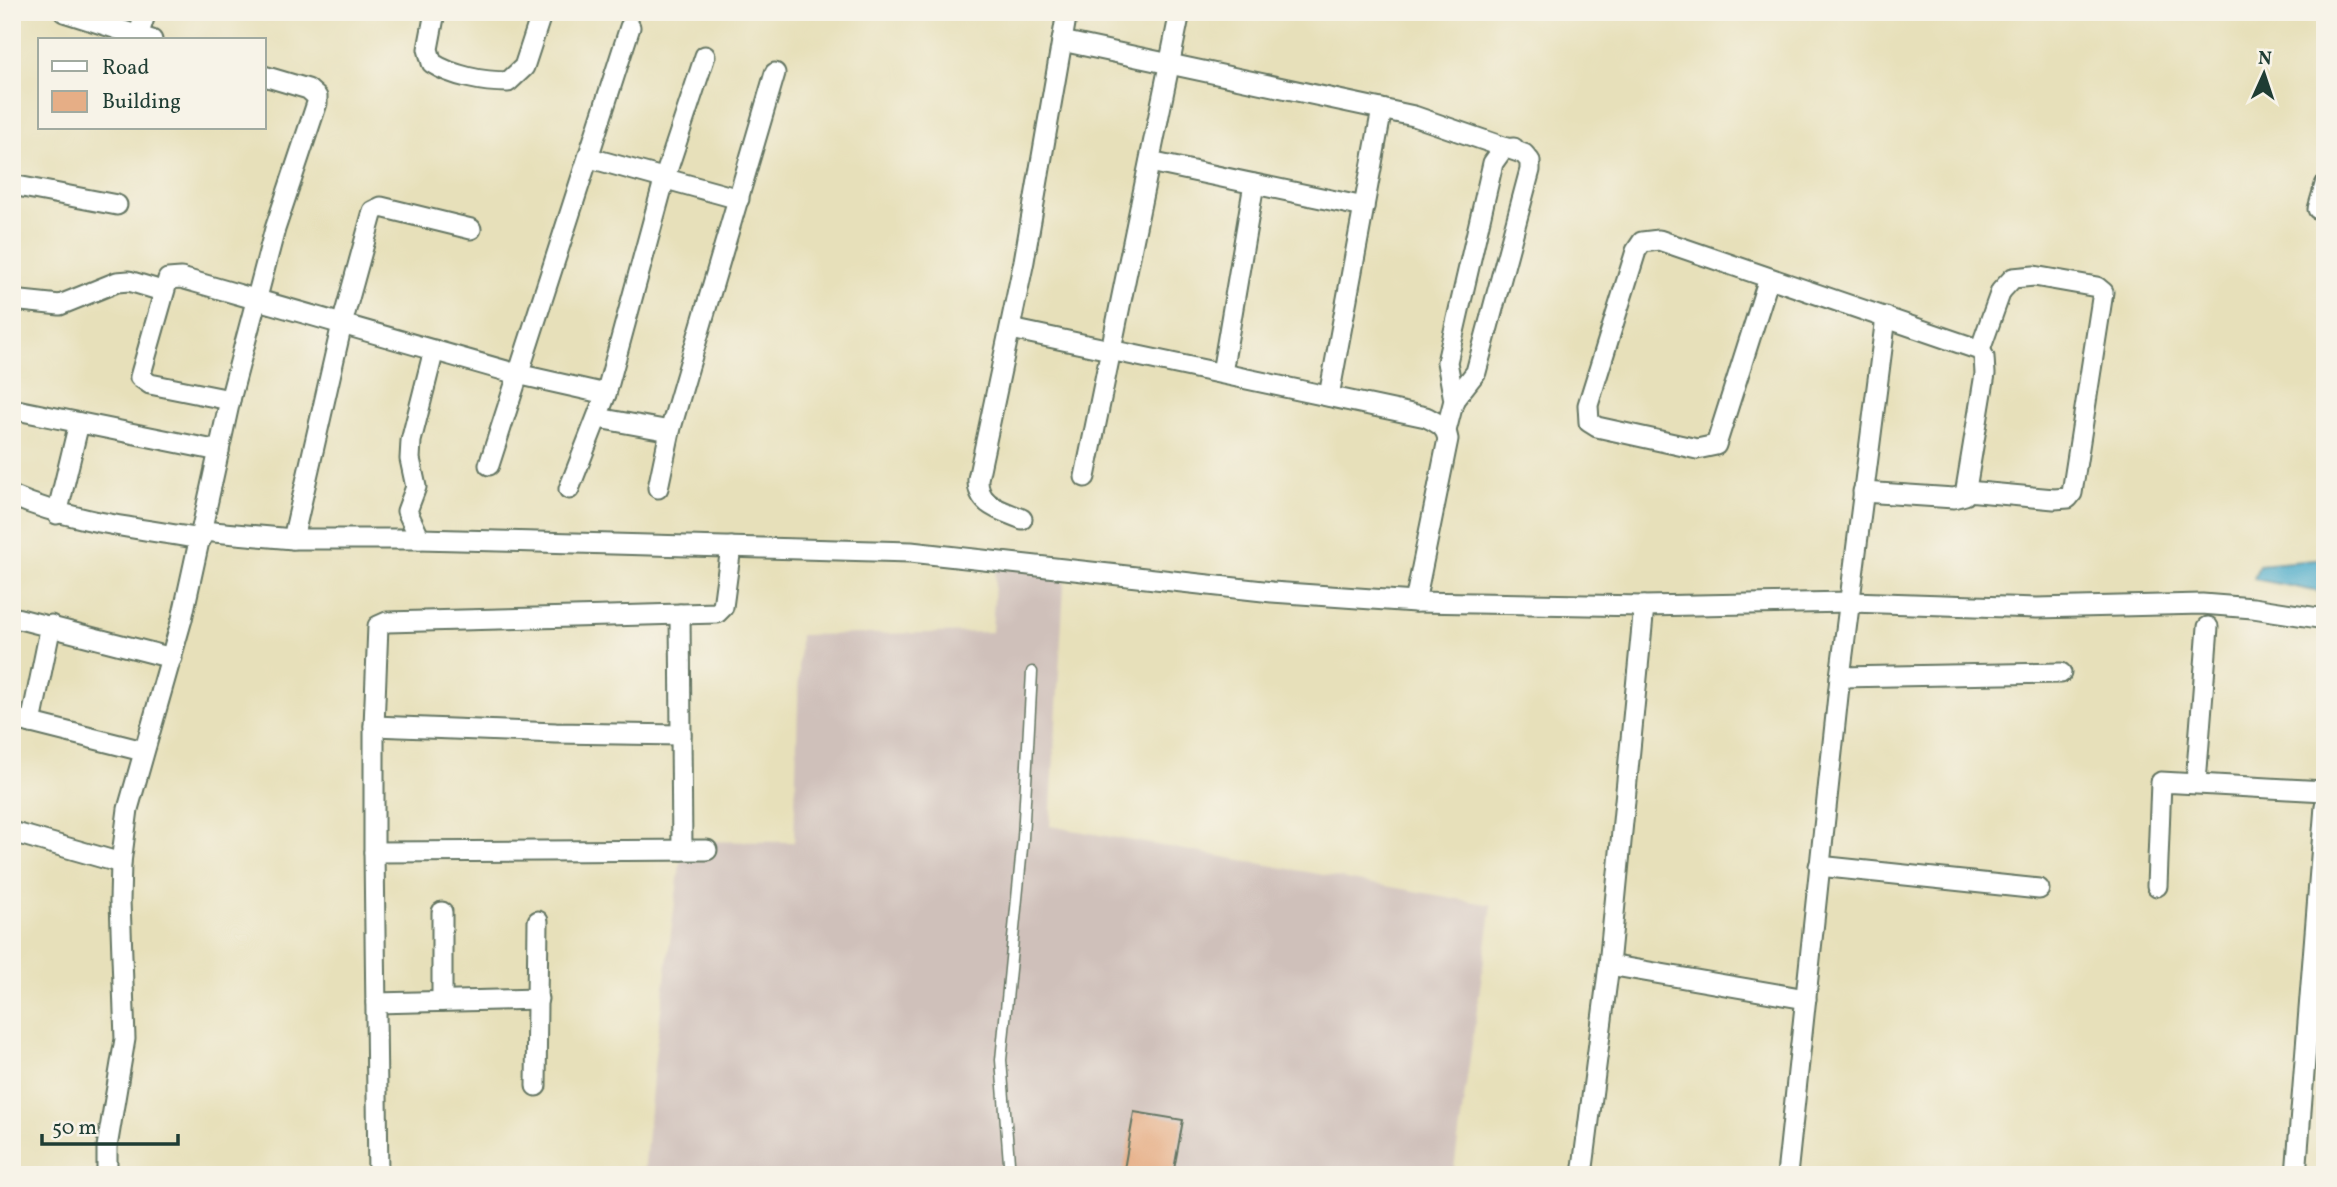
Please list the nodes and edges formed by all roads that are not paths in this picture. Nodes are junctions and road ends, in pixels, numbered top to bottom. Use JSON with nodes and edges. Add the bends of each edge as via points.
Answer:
{"nodes":[{"id":1,"x":64,"y":12,"type":"edge"},
{"id":2,"x":146,"y":12,"type":"edge"},
{"id":3,"x":435,"y":12,"type":"edge"},
{"id":4,"x":542,"y":12,"type":"edge"},
{"id":5,"x":1067,"y":12,"type":"edge"},
{"id":6,"x":1180,"y":12,"type":"edge"},
{"id":7,"x":630,"y":27,"type":"dead end"},
{"id":8,"x":145,"y":38,"type":"edge"},
{"id":9,"x":1062,"y":41,"type":"junction"},
{"id":10,"x":705,"y":55,"type":"dead end"},
{"id":11,"x":1170,"y":64,"type":"junction"},
{"id":12,"x":775,"y":73,"type":"dead end"},
{"id":13,"x":266,"y":77,"type":"edge"},
{"id":14,"x":1382,"y":109,"type":"junction"},
{"id":15,"x":1514,"y":148,"type":"junction"},
{"id":16,"x":590,"y":158,"type":"junction"},
{"id":17,"x":1150,"y":162,"type":"junction"},
{"id":18,"x":666,"y":177,"type":"junction"},
{"id":19,"x":1254,"y":184,"type":"junction"},
{"id":20,"x":12,"y":185,"type":"edge"},
{"id":21,"x":2325,"y":185,"type":"edge"},
{"id":22,"x":739,"y":199,"type":"junction"},
{"id":23,"x":117,"y":205,"type":"dead end"},
{"id":24,"x":1364,"y":207,"type":"junction"},
{"id":25,"x":2319,"y":209,"type":"dead end"},
{"id":26,"x":471,"y":229,"type":"dead end"},
{"id":27,"x":1769,"y":278,"type":"junction"},
{"id":28,"x":162,"y":290,"type":"junction"},
{"id":29,"x":257,"y":299,"type":"junction"},
{"id":30,"x":12,"y":300,"type":"edge"},
{"id":31,"x":1886,"y":317,"type":"junction"},
{"id":32,"x":342,"y":324,"type":"junction"},
{"id":33,"x":1011,"y":329,"type":"junction"},
{"id":34,"x":1112,"y":349,"type":"junction"},
{"id":35,"x":433,"y":350,"type":"junction"},
{"id":36,"x":1980,"y":350,"type":"junction"},
{"id":37,"x":1222,"y":373,"type":"junction"},
{"id":38,"x":517,"y":374,"type":"junction"},
{"id":39,"x":606,"y":394,"type":"junction"},
{"id":40,"x":1329,"y":396,"type":"junction"},
{"id":41,"x":230,"y":400,"type":"junction"},
{"id":42,"x":1454,"y":400,"type":"junction"},
{"id":43,"x":12,"y":409,"type":"edge"},
{"id":44,"x":598,"y":418,"type":"junction"},
{"id":45,"x":79,"y":423,"type":"junction"},
{"id":46,"x":670,"y":431,"type":"junction"},
{"id":47,"x":1446,"y":431,"type":"junction"},
{"id":48,"x":219,"y":452,"type":"junction"},
{"id":49,"x":489,"y":465,"type":"dead end"},
{"id":50,"x":1085,"y":477,"type":"dead end"},
{"id":51,"x":658,"y":488,"type":"dead end"},
{"id":52,"x":569,"y":489,"type":"dead end"},
{"id":53,"x":1967,"y":491,"type":"junction"},
{"id":54,"x":1863,"y":492,"type":"junction"},
{"id":55,"x":12,"y":496,"type":"edge"},
{"id":56,"x":57,"y":514,"type":"junction"},
{"id":57,"x":1022,"y":519,"type":"dead end"},
{"id":58,"x":202,"y":535,"type":"junction"},
{"id":59,"x":293,"y":539,"type":"junction"},
{"id":60,"x":420,"y":539,"type":"junction"},
{"id":61,"x":731,"y":547,"type":"junction"},
{"id":62,"x":1415,"y":602,"type":"junction"},
{"id":63,"x":1851,"y":602,"type":"junction"},
{"id":64,"x":1644,"y":606,"type":"junction"},
{"id":65,"x":680,"y":614,"type":"junction"},
{"id":66,"x":12,"y":617,"type":"edge"},
{"id":67,"x":2325,"y":619,"type":"edge"},
{"id":68,"x":51,"y":625,"type":"junction"},
{"id":69,"x":2208,"y":626,"type":"dead end"},
{"id":70,"x":172,"y":658,"type":"junction"},
{"id":71,"x":1032,"y":672,"type":"dead end"},
{"id":72,"x":2061,"y":673,"type":"dead end"},
{"id":73,"x":1840,"y":677,"type":"junction"},
{"id":74,"x":22,"y":721,"type":"edge"},
{"id":75,"x":374,"y":726,"type":"junction"},
{"id":76,"x":681,"y":735,"type":"junction"},
{"id":77,"x":144,"y":751,"type":"junction"},
{"id":78,"x":2196,"y":782,"type":"junction"},
{"id":79,"x":2325,"y":791,"type":"edge"},
{"id":80,"x":2325,"y":806,"type":"edge"},
{"id":81,"x":12,"y":832,"type":"edge"},
{"id":82,"x":682,"y":850,"type":"junction"},
{"id":83,"x":708,"y":850,"type":"dead end"},
{"id":84,"x":374,"y":852,"type":"junction"},
{"id":85,"x":121,"y":863,"type":"junction"},
{"id":86,"x":1819,"y":866,"type":"junction"},
{"id":87,"x":2157,"y":886,"type":"dead end"},
{"id":88,"x":2039,"y":889,"type":"dead end"},
{"id":89,"x":442,"y":912,"type":"dead end"},
{"id":90,"x":538,"y":921,"type":"dead end"},
{"id":91,"x":1609,"y":965,"type":"junction"},
{"id":92,"x":538,"y":999,"type":"junction"},
{"id":93,"x":1806,"y":999,"type":"junction"},
{"id":94,"x":442,"y":1001,"type":"junction"},
{"id":95,"x":376,"y":1003,"type":"junction"},
{"id":96,"x":536,"y":1086,"type":"dead end"},
{"id":97,"x":107,"y":1175,"type":"edge"},
{"id":98,"x":377,"y":1175,"type":"edge"},
{"id":99,"x":1010,"y":1175,"type":"edge"},
{"id":100,"x":1582,"y":1175,"type":"edge"},
{"id":101,"x":1787,"y":1175,"type":"edge"},
{"id":102,"x":2295,"y":1175,"type":"edge"}],
"edges":[{"from":1,"to":8,"type":"street"},
{"from":2,"to":8,"type":"street"},
{"from":3,"to":4,"type":"street","via":[[428,49],[432,63],[508,82],[524,66]]},
{"from":5,"to":9,"type":"street"},
{"from":6,"to":11,"type":"street"},
{"from":7,"to":16,"type":"street"},
{"from":9,"to":11,"type":"street"},
{"from":9,"to":33,"type":"street"},
{"from":10,"to":18,"type":"street"},
{"from":11,"to":14,"type":"street"},
{"from":11,"to":17,"type":"street"},
{"from":12,"to":22,"type":"street"},
{"from":13,"to":29,"type":"street","via":[[308,89],[317,103]]},
{"from":14,"to":15,"type":"street"},
{"from":14,"to":24,"type":"street"},
{"from":15,"to":42,"type":"street","via":[[1503,149],[1493,163],[1447,362]]},
{"from":15,"to":42,"type":"street","via":[[1530,161],[1530,170],[1476,372]]},
{"from":16,"to":18,"type":"street"},
{"from":16,"to":38,"type":"street"},
{"from":17,"to":19,"type":"street"},
{"from":17,"to":34,"type":"street"},
{"from":18,"to":22,"type":"street"},
{"from":18,"to":39,"type":"street"},
{"from":19,"to":24,"type":"street"},
{"from":19,"to":37,"type":"street"},
{"from":20,"to":23,"type":"street"},
{"from":21,"to":25,"type":"street"},
{"from":22,"to":46,"type":"street"},
{"from":24,"to":40,"type":"street"},
{"from":26,"to":32,"type":"street","via":[[375,208]]},
{"from":27,"to":27,"type":"street","via":[[1713,448],[1685,446],[1589,422],[1588,405],[1642,242],[1658,240]]},
{"from":27,"to":31,"type":"street"},
{"from":28,"to":29,"type":"street","via":[[174,276]]},
{"from":28,"to":30,"type":"street","via":[[129,281],[60,305]]},
{"from":28,"to":41,"type":"street","via":[[140,377],[150,384]]},
{"from":29,"to":32,"type":"street"},
{"from":29,"to":41,"type":"street"},
{"from":31,"to":36,"type":"street"},
{"from":31,"to":54,"type":"street"},
{"from":32,"to":35,"type":"street"},
{"from":32,"to":59,"type":"street"},
{"from":33,"to":34,"type":"street"},
{"from":33,"to":57,"type":"street","via":[[978,487],[982,500]]},
{"from":34,"to":37,"type":"street"},
{"from":34,"to":50,"type":"street"},
{"from":35,"to":38,"type":"street"},
{"from":35,"to":60,"type":"street","via":[[410,451],[416,487],[407,511]]},
{"from":36,"to":53,"type":"street","via":[[1985,374]]},
{"from":36,"to":53,"type":"street","via":[[2001,291],[2013,278],[2034,276],[2097,287],[2103,292],[2072,493],[2054,499]]},
{"from":37,"to":40,"type":"street"},
{"from":38,"to":39,"type":"street"},
{"from":38,"to":49,"type":"street"},
{"from":39,"to":44,"type":"street"},
{"from":40,"to":47,"type":"street","via":[[1426,417]]},
{"from":41,"to":48,"type":"street"},
{"from":42,"to":47,"type":"street"},
{"from":43,"to":45,"type":"street"},
{"from":44,"to":46,"type":"street"},
{"from":44,"to":52,"type":"street"},
{"from":45,"to":48,"type":"street"},
{"from":45,"to":56,"type":"street"},
{"from":46,"to":51,"type":"street"},
{"from":47,"to":62,"type":"street"},
{"from":48,"to":58,"type":"street"},
{"from":53,"to":54,"type":"street","via":[[1959,498]]},
{"from":54,"to":63,"type":"street"},
{"from":55,"to":56,"type":"street"},
{"from":56,"to":58,"type":"street"},
{"from":58,"to":59,"type":"street"},
{"from":58,"to":70,"type":"street"},
{"from":59,"to":60,"type":"street"},
{"from":60,"to":61,"type":"street"},
{"from":61,"to":62,"type":"street","via":[[911,552],[1272,592]]},
{"from":61,"to":65,"type":"street","via":[[720,611]]},
{"from":62,"to":64,"type":"street"},
{"from":63,"to":64,"type":"street"},
{"from":63,"to":67,"type":"street","via":[[2037,608],[2202,604]]},
{"from":63,"to":73,"type":"street"},
{"from":64,"to":91,"type":"street"},
{"from":65,"to":75,"type":"street","via":[[387,622],[378,626],[376,634]]},
{"from":65,"to":76,"type":"street"},
{"from":66,"to":68,"type":"street"},
{"from":68,"to":70,"type":"street"},
{"from":68,"to":74,"type":"street"},
{"from":69,"to":78,"type":"street"},
{"from":70,"to":77,"type":"street"},
{"from":71,"to":99,"type":"lane","via":[[1023,838],[1001,1060]]},
{"from":72,"to":73,"type":"street"},
{"from":73,"to":86,"type":"street"},
{"from":74,"to":77,"type":"street"},
{"from":75,"to":76,"type":"street"},
{"from":75,"to":84,"type":"street"},
{"from":76,"to":82,"type":"street"},
{"from":77,"to":85,"type":"street","via":[[128,809]]},
{"from":78,"to":79,"type":"street"},
{"from":78,"to":87,"type":"street","via":[[2161,782]]},
{"from":80,"to":102,"type":"street"},
{"from":81,"to":85,"type":"street"},
{"from":82,"to":83,"type":"street"},
{"from":82,"to":84,"type":"street"},
{"from":84,"to":95,"type":"street"},
{"from":85,"to":97,"type":"street","via":[[125,1039],[107,1147]]},
{"from":86,"to":88,"type":"street"},
{"from":86,"to":93,"type":"street"},
{"from":89,"to":94,"type":"street"},
{"from":90,"to":92,"type":"street"},
{"from":91,"to":93,"type":"street"},
{"from":91,"to":100,"type":"street"},
{"from":92,"to":94,"type":"street"},
{"from":92,"to":96,"type":"street"},
{"from":93,"to":101,"type":"street"},
{"from":94,"to":95,"type":"street"},
{"from":95,"to":98,"type":"street"}]}
